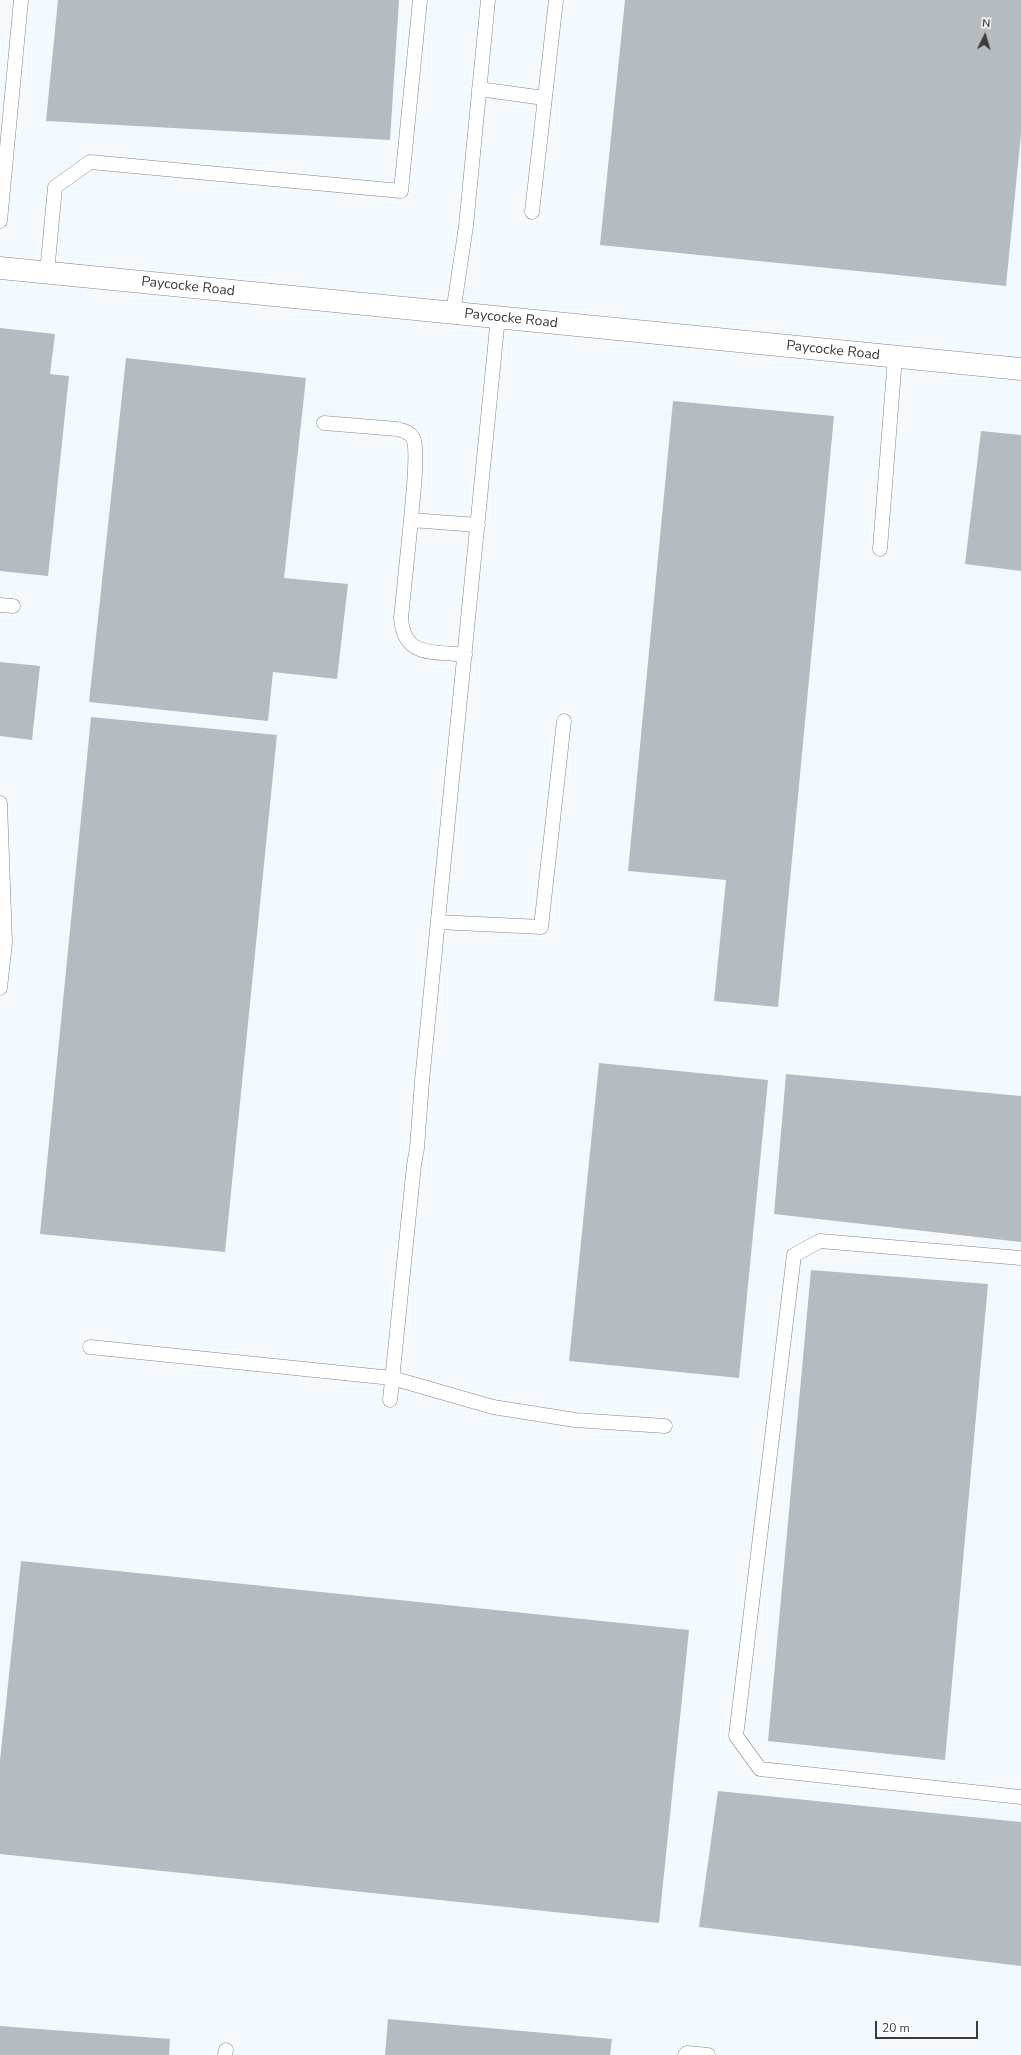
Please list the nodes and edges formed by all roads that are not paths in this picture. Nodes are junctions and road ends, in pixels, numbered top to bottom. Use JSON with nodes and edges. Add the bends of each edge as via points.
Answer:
{"nodes":[{"id":1,"x":21,"y":0,"type":"edge"},
{"id":2,"x":420,"y":0,"type":"edge"},
{"id":3,"x":488,"y":0,"type":"edge"},
{"id":4,"x":556,"y":0,"type":"edge"},
{"id":5,"x":479,"y":89,"type":"junction"},
{"id":6,"x":544,"y":98,"type":"junction"},
{"id":7,"x":532,"y":212,"type":"dead end"},
{"id":8,"x":0,"y":221,"type":"edge"},
{"id":9,"x":0,"y":268,"type":"edge"},
{"id":10,"x":47,"y":273,"type":"junction"},
{"id":11,"x":453,"y":313,"type":"junction"},
{"id":12,"x":498,"y":318,"type":"junction"},
{"id":13,"x":895,"y":357,"type":"junction"},
{"id":14,"x":1021,"y":369,"type":"edge"},
{"id":15,"x":324,"y":423,"type":"dead end"},
{"id":16,"x":411,"y":520,"type":"junction"},
{"id":17,"x":478,"y":525,"type":"junction"},
{"id":18,"x":880,"y":549,"type":"dead end"},
{"id":19,"x":465,"y":655,"type":"junction"},
{"id":20,"x":564,"y":721,"type":"dead end"},
{"id":21,"x":0,"y":804,"type":"edge"},
{"id":22,"x":438,"y":922,"type":"junction"},
{"id":23,"x":0,"y":988,"type":"edge"},
{"id":24,"x":1021,"y":1258,"type":"edge"},
{"id":25,"x":90,"y":1347,"type":"dead end"},
{"id":26,"x":392,"y":1378,"type":"junction"},
{"id":27,"x":390,"y":1400,"type":"dead end"},
{"id":28,"x":665,"y":1426,"type":"dead end"},
{"id":29,"x":1021,"y":1797,"type":"edge"},
{"id":30,"x":685,"y":2055,"type":"edge"},
{"id":31,"x":708,"y":2055,"type":"edge"}],
"edges":[{"from":1,"to":8,"type":"lane"},
{"from":2,"to":10,"type":"lane","via":[[401,191],[90,162],[55,187]]},
{"from":3,"to":5,"type":"lane"},
{"from":4,"to":6,"type":"lane"},
{"from":5,"to":6,"type":"lane"},
{"from":5,"to":11,"type":"lane","via":[[466,226]]},
{"from":6,"to":7,"type":"lane"},
{"from":9,"to":10,"type":"street","name":"Paycocke Road"},
{"from":10,"to":11,"type":"street","name":"Paycocke Road"},
{"from":11,"to":12,"type":"street","name":"Paycocke Road"},
{"from":12,"to":13,"type":"street","name":"Paycocke Road"},
{"from":12,"to":17,"type":"lane"},
{"from":13,"to":14,"type":"street","name":"Paycocke Road"},
{"from":13,"to":18,"type":"lane"},
{"from":15,"to":16,"type":"lane","via":[[407,431],[413,438],[415,453]]},
{"from":16,"to":17,"type":"lane"},
{"from":16,"to":19,"type":"lane","via":[[400,618],[402,630],[408,643],[421,650]]},
{"from":17,"to":19,"type":"lane"},
{"from":19,"to":22,"type":"lane"},
{"from":20,"to":22,"type":"lane","via":[[541,927]]},
{"from":21,"to":23,"type":"lane","via":[[5,942]]},
{"from":22,"to":26,"type":"lane"},
{"from":24,"to":29,"type":"lane","via":[[820,1240],[794,1256],[736,1736],[760,1769]]},
{"from":25,"to":26,"type":"lane"},
{"from":26,"to":27,"type":"lane"},
{"from":26,"to":28,"type":"lane","via":[[493,1407],[575,1420]]},
{"from":30,"to":31,"type":"lane"}]}
